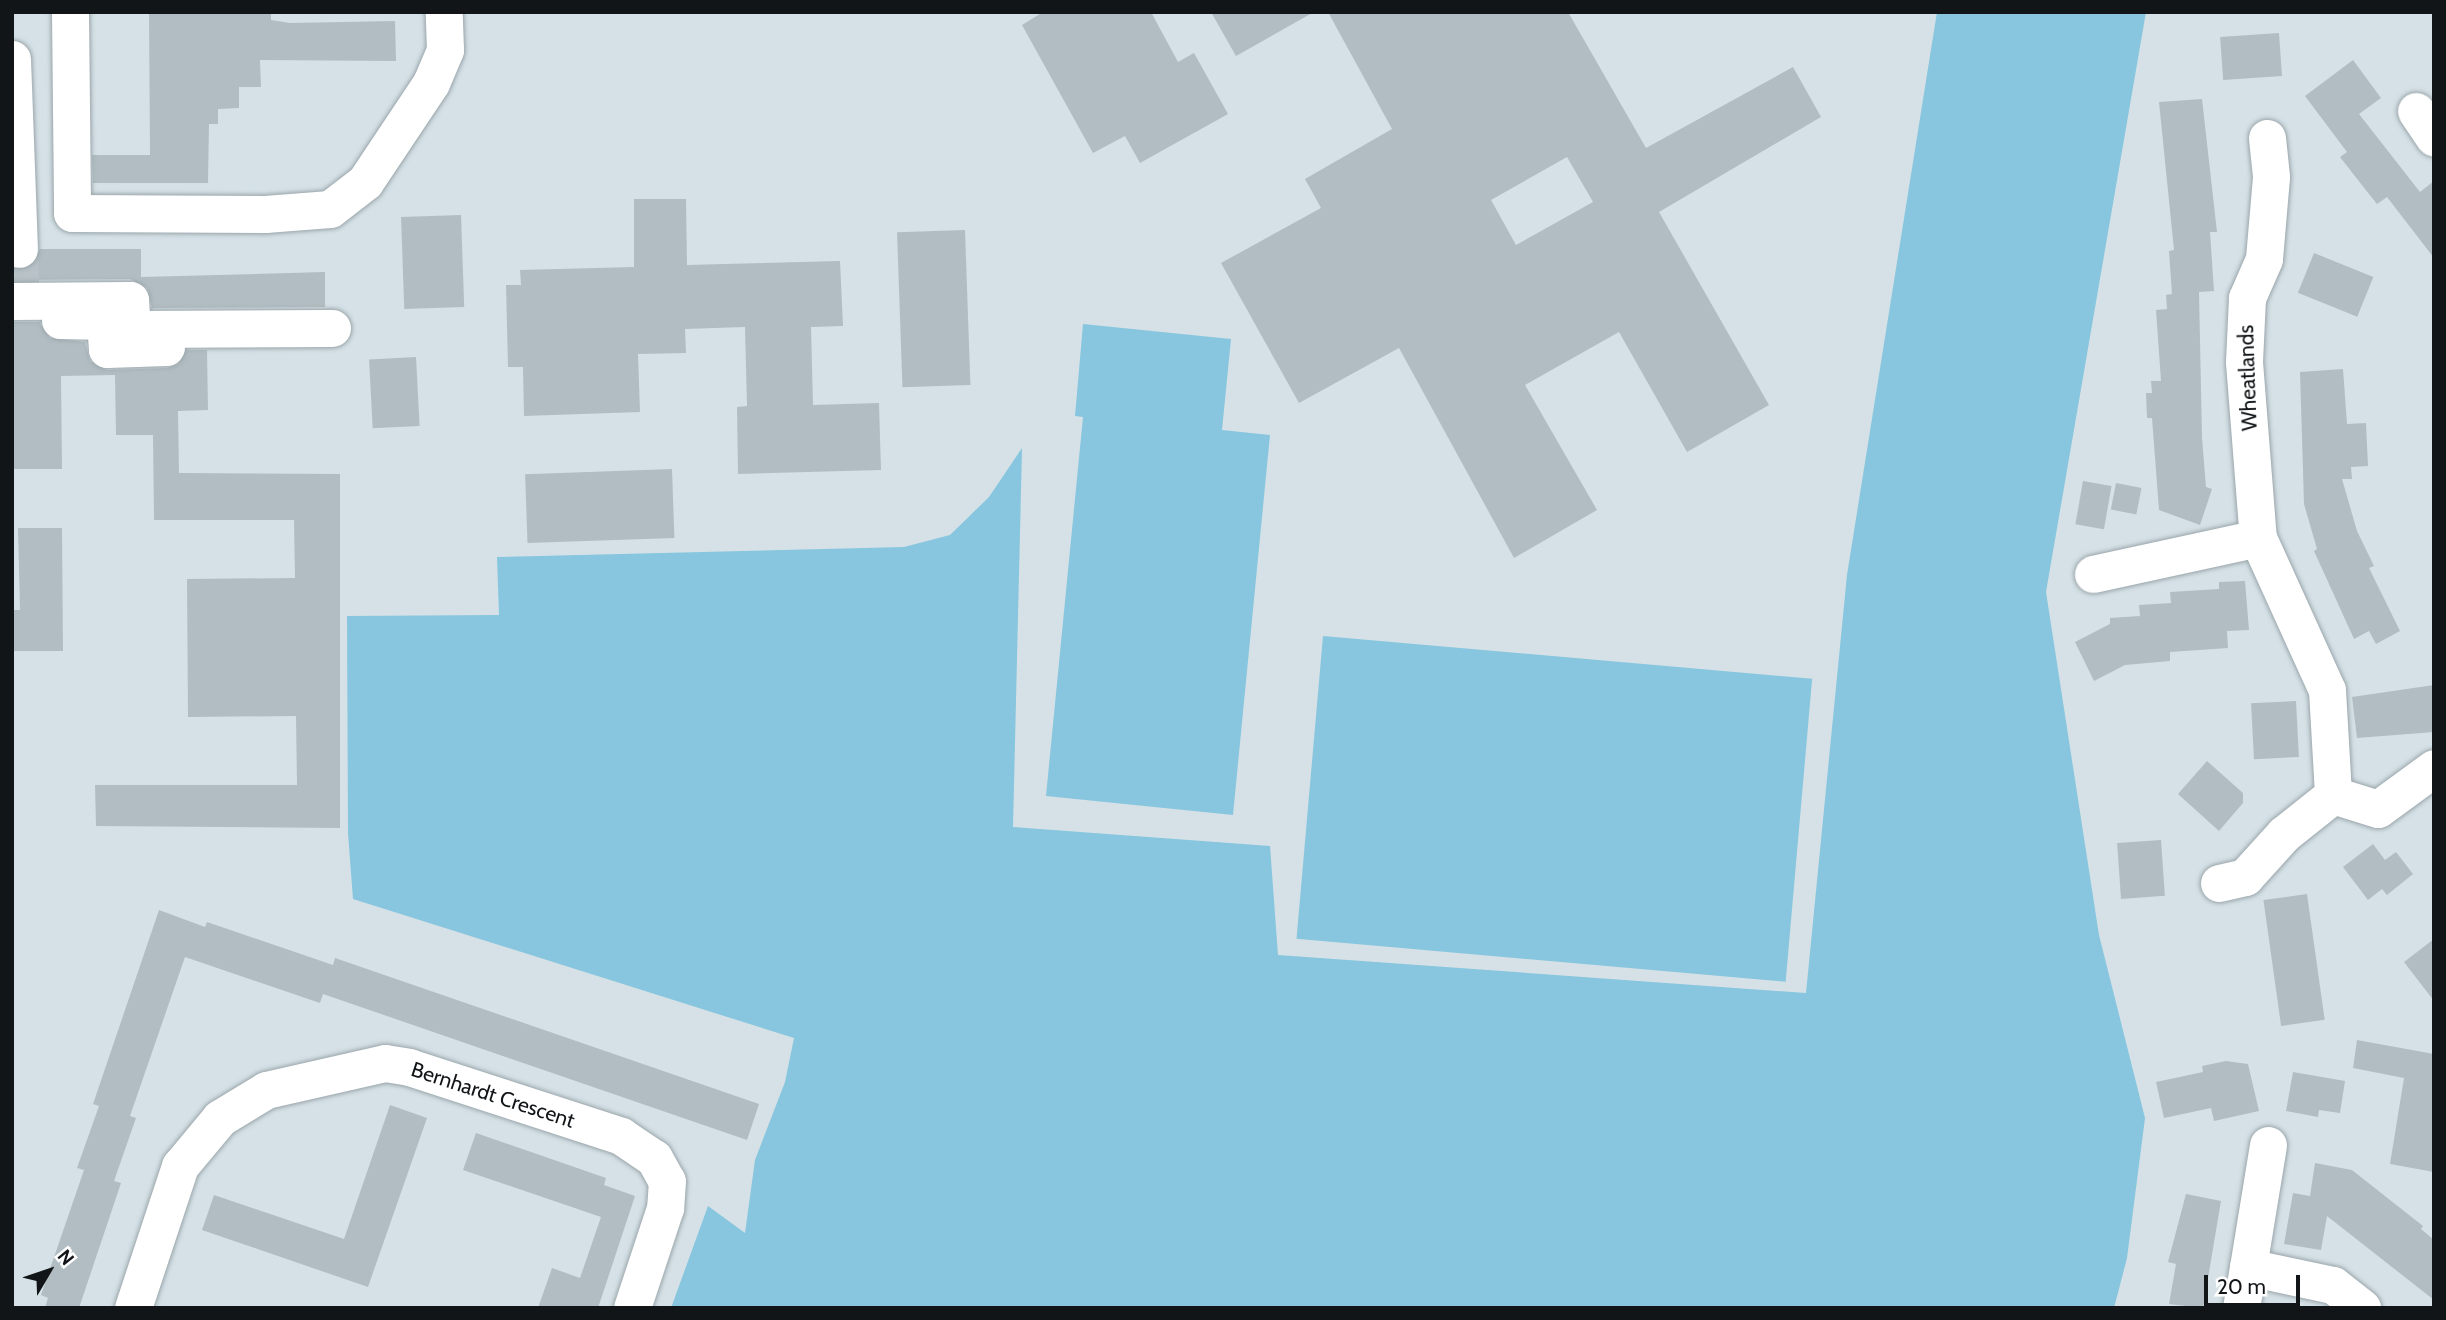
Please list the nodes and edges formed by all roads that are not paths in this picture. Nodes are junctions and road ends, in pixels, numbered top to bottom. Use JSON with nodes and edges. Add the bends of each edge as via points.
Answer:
{"nodes":[{"id":1,"x":70,"y":12,"type":"edge"},
{"id":2,"x":444,"y":12,"type":"edge"},
{"id":3,"x":12,"y":59,"type":"edge"},
{"id":4,"x":2267,"y":138,"type":"dead end"},
{"id":5,"x":19,"y":249,"type":"dead end"},
{"id":6,"x":17,"y":303,"type":"edge"},
{"id":7,"x":332,"y":336,"type":"dead end"},
{"id":8,"x":2258,"y":538,"type":"junction"},
{"id":9,"x":2093,"y":574,"type":"dead end"},
{"id":10,"x":2434,"y":768,"type":"edge"},
{"id":11,"x":2333,"y":795,"type":"junction"},
{"id":12,"x":2219,"y":883,"type":"dead end"},
{"id":13,"x":2268,"y":1145,"type":"dead end"},
{"id":14,"x":2248,"y":1267,"type":"junction"},
{"id":15,"x":133,"y":1308,"type":"edge"},
{"id":16,"x":632,"y":1308,"type":"edge"},
{"id":17,"x":2241,"y":1308,"type":"edge"},
{"id":18,"x":2362,"y":1308,"type":"edge"}],
"edges":[{"from":1,"to":2,"type":"street","via":[[72,213],[251,214],[330,209],[365,182],[431,83],[445,50]]},
{"from":3,"to":5,"type":"street"},
{"from":4,"to":8,"type":"street","name":"Wheatlands","via":[[2271,177],[2263,259],[2247,298],[2244,362]]},
{"from":6,"to":7,"type":"street","via":[[118,325]]},
{"from":8,"to":9,"type":"street"},
{"from":8,"to":11,"type":"street","name":"Wheatlands","via":[[2327,690]]},
{"from":10,"to":11,"type":"street","via":[[2378,809]]},
{"from":11,"to":12,"type":"street","via":[[2284,834],[2245,877]]},
{"from":13,"to":14,"type":"street"},
{"from":14,"to":17,"type":"street"},
{"from":14,"to":18,"type":"street","via":[[2333,1285]]},
{"from":15,"to":16,"type":"street","name":"Bernhardt Crescent","via":[[180,1166],[220,1118],[266,1090],[385,1063],[621,1136],[654,1158],[667,1181],[665,1208]]}]}
